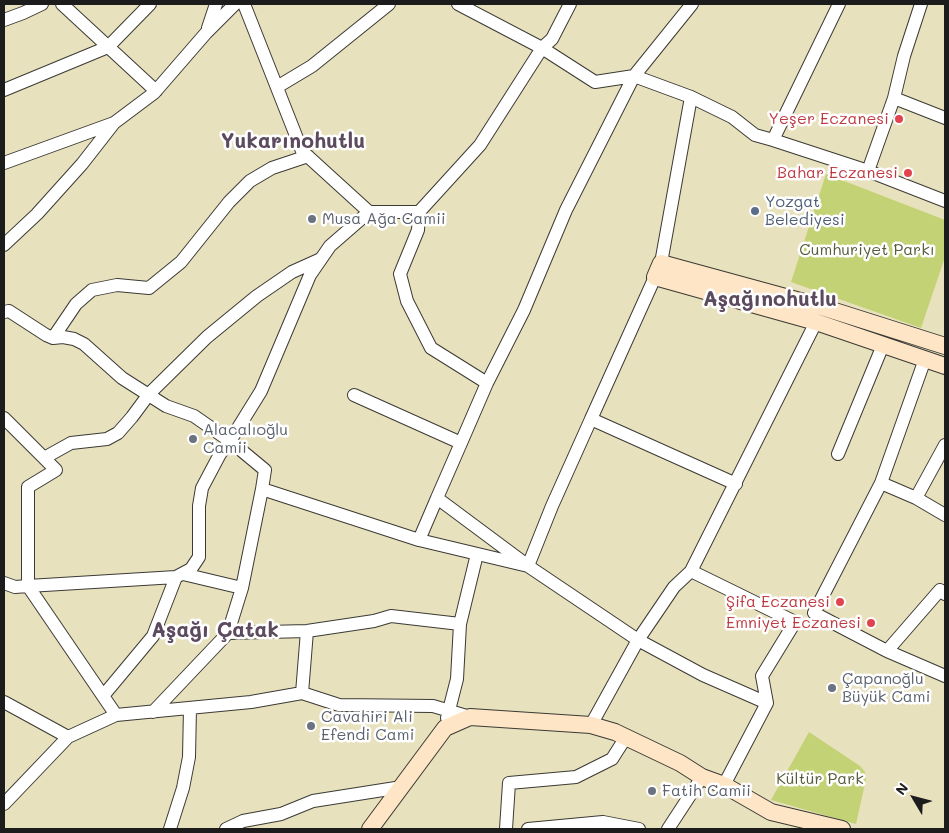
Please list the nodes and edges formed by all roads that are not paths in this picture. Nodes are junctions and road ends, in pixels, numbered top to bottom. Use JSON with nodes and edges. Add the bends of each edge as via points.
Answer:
{"nodes":[{"id":1,"x":42,"y":4,"type":"edge"},
{"id":2,"x":62,"y":4,"type":"edge"},
{"id":3,"x":150,"y":4,"type":"edge"},
{"id":4,"x":216,"y":4,"type":"edge"},
{"id":5,"x":235,"y":4,"type":"edge"},
{"id":6,"x":244,"y":4,"type":"edge"},
{"id":7,"x":389,"y":4,"type":"edge"},
{"id":8,"x":458,"y":4,"type":"edge"},
{"id":9,"x":570,"y":4,"type":"edge"},
{"id":10,"x":692,"y":4,"type":"edge"},
{"id":11,"x":839,"y":4,"type":"edge"},
{"id":12,"x":921,"y":4,"type":"edge"},
{"id":13,"x":4,"y":20,"type":"edge"},
{"id":14,"x":206,"y":33,"type":"junction"},
{"id":15,"x":108,"y":47,"type":"junction"},
{"id":16,"x":542,"y":48,"type":"junction"},
{"id":17,"x":634,"y":76,"type":"junction"},
{"id":18,"x":277,"y":87,"type":"junction"},
{"id":19,"x":4,"y":90,"type":"edge"},
{"id":20,"x":156,"y":91,"type":"junction"},
{"id":21,"x":691,"y":97,"type":"junction"},
{"id":22,"x":894,"y":98,"type":"junction"},
{"id":23,"x":945,"y":118,"type":"edge"},
{"id":24,"x":114,"y":123,"type":"junction"},
{"id":25,"x":773,"y":140,"type":"junction"},
{"id":26,"x":308,"y":156,"type":"junction"},
{"id":27,"x":4,"y":163,"type":"edge"},
{"id":28,"x":868,"y":170,"type":"junction"},
{"id":29,"x":945,"y":200,"type":"edge"},
{"id":30,"x":369,"y":212,"type":"junction"},
{"id":31,"x":419,"y":212,"type":"junction"},
{"id":32,"x":4,"y":245,"type":"edge"},
{"id":33,"x":321,"y":259,"type":"junction"},
{"id":34,"x":658,"y":270,"type":"junction"},
{"id":35,"x":4,"y":312,"type":"edge"},
{"id":36,"x":816,"y":322,"type":"junction"},
{"id":37,"x":53,"y":338,"type":"junction"},
{"id":38,"x":883,"y":345,"type":"junction"},
{"id":39,"x":945,"y":346,"type":"edge"},
{"id":40,"x":925,"y":359,"type":"junction"},
{"id":41,"x":945,"y":366,"type":"edge"},
{"id":42,"x":487,"y":384,"type":"junction"},
{"id":43,"x":149,"y":394,"type":"junction"},
{"id":44,"x":354,"y":395,"type":"dead end"},
{"id":45,"x":4,"y":418,"type":"edge"},
{"id":46,"x":591,"y":419,"type":"junction"},
{"id":47,"x":230,"y":441,"type":"junction"},
{"id":48,"x":461,"y":443,"type":"junction"},
{"id":49,"x":945,"y":445,"type":"edge"},
{"id":50,"x":838,"y":454,"type":"dead end"},
{"id":51,"x":44,"y":458,"type":"junction"},
{"id":52,"x":881,"y":482,"type":"junction"},
{"id":53,"x":736,"y":484,"type":"junction"},
{"id":54,"x":262,"y":490,"type":"junction"},
{"id":55,"x":437,"y":498,"type":"junction"},
{"id":56,"x":916,"y":498,"type":"junction"},
{"id":57,"x":945,"y":515,"type":"edge"},
{"id":58,"x":419,"y":540,"type":"junction"},
{"id":59,"x":477,"y":554,"type":"junction"},
{"id":60,"x":528,"y":566,"type":"junction"},
{"id":61,"x":691,"y":572,"type":"junction"},
{"id":62,"x":179,"y":576,"type":"junction"},
{"id":63,"x":4,"y":583,"type":"edge"},
{"id":64,"x":28,"y":586,"type":"junction"},
{"id":65,"x":242,"y":588,"type":"junction"},
{"id":66,"x":944,"y":589,"type":"edge"},
{"id":67,"x":814,"y":613,"type":"junction"},
{"id":68,"x":795,"y":622,"type":"junction"},
{"id":69,"x":460,"y":624,"type":"junction"},
{"id":70,"x":307,"y":631,"type":"junction"},
{"id":71,"x":228,"y":633,"type":"junction"},
{"id":72,"x":638,"y":640,"type":"junction"},
{"id":73,"x":886,"y":651,"type":"junction"},
{"id":74,"x":945,"y":676,"type":"edge"},
{"id":75,"x":302,"y":693,"type":"junction"},
{"id":76,"x":103,"y":696,"type":"junction"},
{"id":77,"x":4,"y":702,"type":"edge"},
{"id":78,"x":767,"y":703,"type":"junction"},
{"id":79,"x":190,"y":708,"type":"junction"},
{"id":80,"x":447,"y":711,"type":"junction"},
{"id":81,"x":153,"y":712,"type":"junction"},
{"id":82,"x":116,"y":715,"type":"junction"},
{"id":83,"x":470,"y":717,"type":"junction"},
{"id":84,"x":592,"y":725,"type":"junction"},
{"id":85,"x":445,"y":728,"type":"junction"},
{"id":86,"x":68,"y":737,"type":"junction"},
{"id":87,"x":626,"y":737,"type":"junction"},
{"id":88,"x":702,"y":777,"type":"junction"},
{"id":89,"x":724,"y":785,"type":"junction"},
{"id":90,"x":402,"y":787,"type":"junction"},
{"id":91,"x":4,"y":804,"type":"edge"},
{"id":92,"x":170,"y":829,"type":"edge"},
{"id":93,"x":226,"y":829,"type":"edge"},
{"id":94,"x":370,"y":829,"type":"edge"},
{"id":95,"x":506,"y":829,"type":"edge"},
{"id":96,"x":528,"y":829,"type":"edge"},
{"id":97,"x":639,"y":829,"type":"edge"},
{"id":98,"x":668,"y":829,"type":"edge"},
{"id":99,"x":842,"y":829,"type":"edge"}],
"edges":[{"from":1,"to":13,"type":"street"},
{"from":2,"to":15,"type":"street"},
{"from":3,"to":15,"type":"street"},
{"from":4,"to":14,"type":"street"},
{"from":5,"to":14,"type":"street"},
{"from":6,"to":18,"type":"street"},
{"from":7,"to":18,"type":"street","via":[[312,66]]},
{"from":8,"to":16,"type":"street"},
{"from":9,"to":16,"type":"street","via":[[552,39]]},
{"from":10,"to":17,"type":"street"},
{"from":11,"to":25,"type":"street"},
{"from":12,"to":22,"type":"street"},
{"from":14,"to":20,"type":"street"},
{"from":15,"to":19,"type":"street"},
{"from":15,"to":20,"type":"street"},
{"from":16,"to":17,"type":"street","via":[[595,82]]},
{"from":16,"to":31,"type":"street","via":[[480,145]]},
{"from":17,"to":21,"type":"street"},
{"from":17,"to":42,"type":"street","via":[[566,210],[524,310]]},
{"from":18,"to":26,"type":"street","via":[[302,151]]},
{"from":20,"to":24,"type":"street"},
{"from":21,"to":25,"type":"street","via":[[732,118],[755,135]]},
{"from":21,"to":34,"type":"street"},
{"from":22,"to":23,"type":"street"},
{"from":22,"to":28,"type":"street"},
{"from":24,"to":27,"type":"street"},
{"from":24,"to":32,"type":"street","via":[[37,214]]},
{"from":25,"to":28,"type":"street"},
{"from":26,"to":30,"type":"street"},
{"from":26,"to":37,"type":"street","via":[[272,168],[250,181],[181,262],[149,288],[117,285],[92,290],[76,304]]},
{"from":28,"to":29,"type":"street"},
{"from":30,"to":31,"type":"street"},
{"from":30,"to":33,"type":"street","via":[[330,246]]},
{"from":31,"to":42,"type":"street","via":[[418,230],[400,274],[407,301],[431,348]]},
{"from":33,"to":43,"type":"street","via":[[292,272],[257,296],[208,337]]},
{"from":33,"to":47,"type":"street","via":[[310,275],[261,391]]},
{"from":34,"to":36,"type":"street"},
{"from":34,"to":39,"type":"street","via":[[822,307]]},
{"from":34,"to":46,"type":"street"},
{"from":35,"to":37,"type":"street","via":[[9,311]]},
{"from":36,"to":38,"type":"street"},
{"from":36,"to":53,"type":"street"},
{"from":37,"to":43,"type":"street","via":[[63,337],[84,344],[122,378]]},
{"from":38,"to":40,"type":"street"},
{"from":38,"to":50,"type":"street"},
{"from":40,"to":41,"type":"street"},
{"from":40,"to":52,"type":"street"},
{"from":42,"to":48,"type":"street"},
{"from":43,"to":47,"type":"street","via":[[166,406],[194,416]]},
{"from":43,"to":51,"type":"street","via":[[118,433],[107,439],[71,443]]},
{"from":44,"to":48,"type":"street"},
{"from":45,"to":51,"type":"street"},
{"from":46,"to":53,"type":"street"},
{"from":46,"to":60,"type":"street"},
{"from":47,"to":54,"type":"street","via":[[265,470]]},
{"from":47,"to":62,"type":"street","via":[[202,488],[199,556],[191,569]]},
{"from":48,"to":55,"type":"street"},
{"from":49,"to":56,"type":"street"},
{"from":51,"to":64,"type":"street","via":[[56,470],[28,487]]},
{"from":52,"to":56,"type":"street"},
{"from":52,"to":67,"type":"street"},
{"from":53,"to":61,"type":"street"},
{"from":54,"to":58,"type":"street"},
{"from":54,"to":65,"type":"street"},
{"from":55,"to":58,"type":"street"},
{"from":55,"to":60,"type":"street"},
{"from":56,"to":57,"type":"street"},
{"from":58,"to":59,"type":"street"},
{"from":59,"to":60,"type":"street"},
{"from":59,"to":69,"type":"street"},
{"from":60,"to":72,"type":"street"},
{"from":61,"to":68,"type":"street"},
{"from":61,"to":72,"type":"street","via":[[674,588]]},
{"from":62,"to":64,"type":"street"},
{"from":62,"to":65,"type":"street"},
{"from":62,"to":76,"type":"street","via":[[153,636]]},
{"from":63,"to":64,"type":"street","via":[[15,587]]},
{"from":64,"to":76,"type":"street"},
{"from":65,"to":71,"type":"street"},
{"from":66,"to":73,"type":"street"},
{"from":67,"to":68,"type":"street"},
{"from":67,"to":73,"type":"street"},
{"from":68,"to":78,"type":"street","via":[[762,676]]},
{"from":69,"to":70,"type":"street","via":[[391,616]]},
{"from":69,"to":80,"type":"street","via":[[457,679]]},
{"from":70,"to":71,"type":"street"},
{"from":70,"to":75,"type":"street"},
{"from":71,"to":81,"type":"street"},
{"from":72,"to":78,"type":"street","via":[[703,675]]},
{"from":72,"to":84,"type":"street"},
{"from":73,"to":74,"type":"street"},
{"from":75,"to":79,"type":"street"},
{"from":75,"to":80,"type":"street","via":[[339,705],[433,706]]},
{"from":76,"to":82,"type":"street"},
{"from":77,"to":86,"type":"street"},
{"from":78,"to":89,"type":"street"},
{"from":79,"to":81,"type":"street"},
{"from":79,"to":92,"type":"street","via":[[189,757]]},
{"from":80,"to":83,"type":"street"},
{"from":80,"to":85,"type":"street"},
{"from":81,"to":82,"type":"street"},
{"from":82,"to":86,"type":"street"},
{"from":83,"to":84,"type":"street"},
{"from":83,"to":85,"type":"street"},
{"from":84,"to":87,"type":"street"},
{"from":85,"to":90,"type":"street"},
{"from":86,"to":91,"type":"street"},
{"from":87,"to":88,"type":"street"},
{"from":87,"to":95,"type":"street","via":[[612,759],[576,777],[509,783]]},
{"from":88,"to":89,"type":"street"},
{"from":88,"to":98,"type":"street"},
{"from":89,"to":99,"type":"street","via":[[771,812]]},
{"from":90,"to":93,"type":"street","via":[[313,800],[281,814],[243,821]]},
{"from":90,"to":94,"type":"street"},
{"from":96,"to":97,"type":"street","via":[[603,822]]}]}
